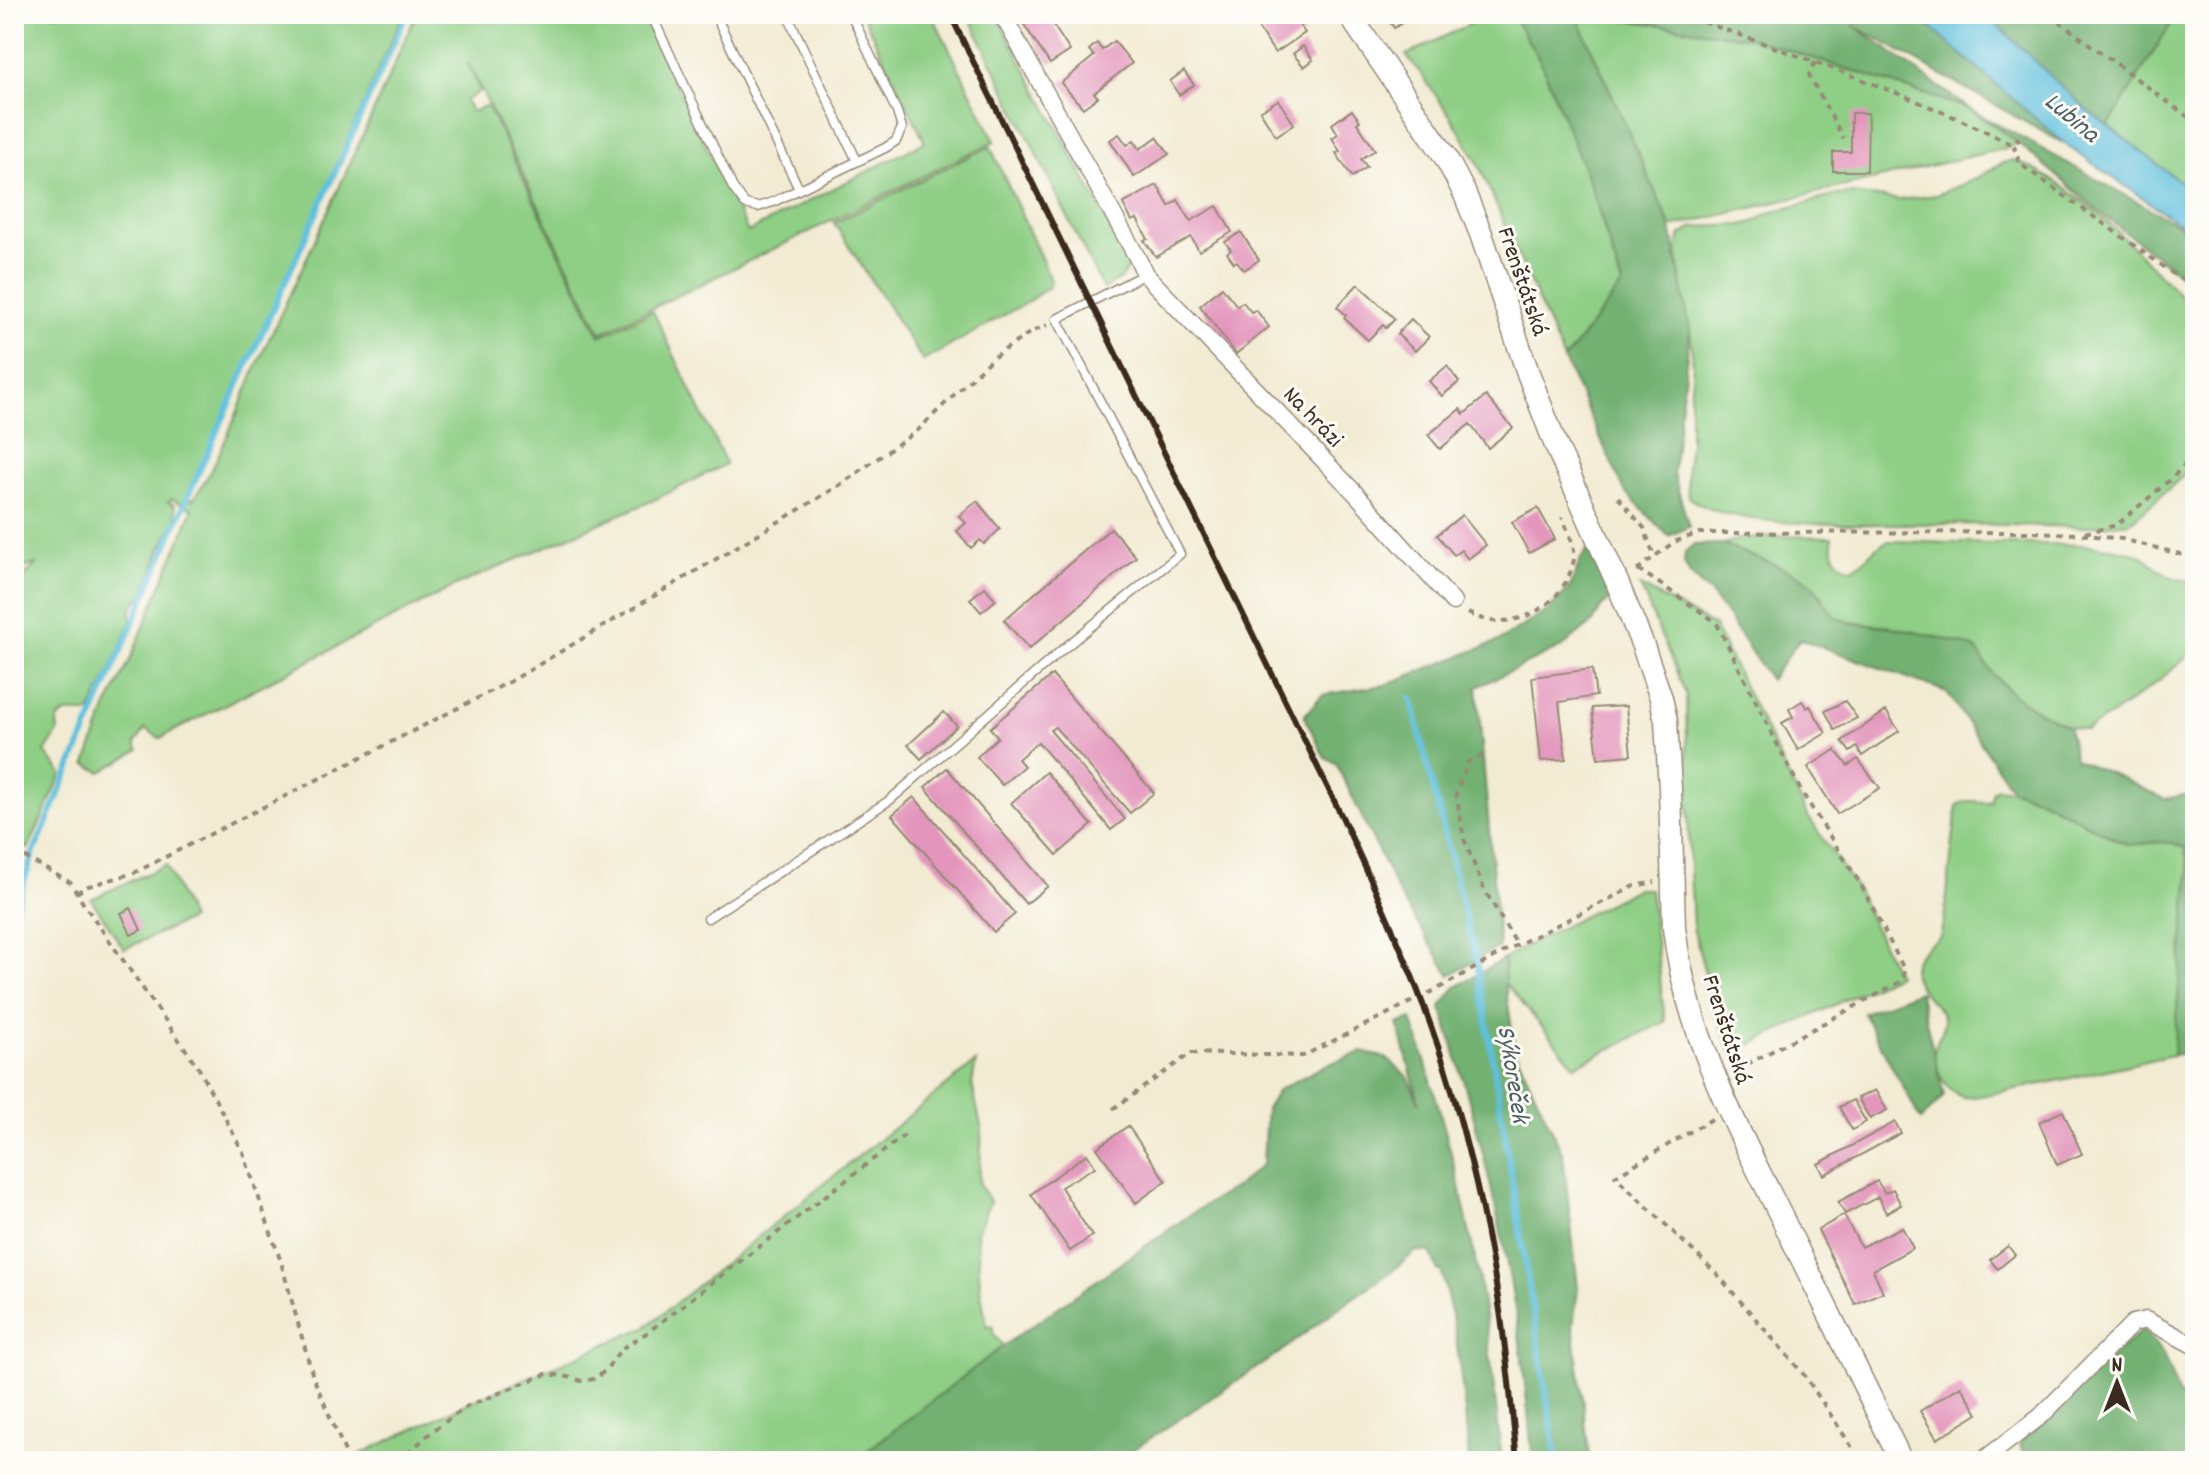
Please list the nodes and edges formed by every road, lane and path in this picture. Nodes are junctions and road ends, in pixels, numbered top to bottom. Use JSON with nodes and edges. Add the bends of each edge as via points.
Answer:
{"nodes":[{"id":1,"x":651,"y":14,"type":"edge"},
{"id":2,"x":715,"y":14,"type":"edge"},
{"id":3,"x":787,"y":14,"type":"edge"},
{"id":4,"x":851,"y":14,"type":"edge"},
{"id":5,"x":1002,"y":14,"type":"edge"},
{"id":6,"x":1349,"y":14,"type":"edge"},
{"id":7,"x":1681,"y":14,"type":"edge"},
{"id":8,"x":2049,"y":14,"type":"edge"},
{"id":9,"x":1815,"y":62,"type":"junction"},
{"id":10,"x":2195,"y":122,"type":"edge"},
{"id":11,"x":1843,"y":138,"type":"dead end"},
{"id":12,"x":857,"y":161,"type":"junction"},
{"id":13,"x":799,"y":189,"type":"junction"},
{"id":14,"x":1145,"y":274,"type":"junction"},
{"id":15,"x":2195,"y":289,"type":"edge"},
{"id":16,"x":1057,"y":319,"type":"junction"},
{"id":17,"x":2195,"y":454,"type":"edge"},
{"id":18,"x":1618,"y":497,"type":"dead end"},
{"id":19,"x":1558,"y":506,"type":"dead end"},
{"id":20,"x":2078,"y":534,"type":"junction"},
{"id":21,"x":1654,"y":556,"type":"junction"},
{"id":22,"x":2195,"y":558,"type":"edge"},
{"id":23,"x":1638,"y":569,"type":"junction"},
{"id":24,"x":1617,"y":582,"type":"junction"},
{"id":25,"x":1453,"y":602,"type":"joint"},
{"id":26,"x":1483,"y":756,"type":"dead end"},
{"id":27,"x":14,"y":851,"type":"edge"},
{"id":28,"x":1672,"y":881,"type":"junction"},
{"id":29,"x":77,"y":893,"type":"junction"},
{"id":30,"x":708,"y":918,"type":"dead end"},
{"id":31,"x":1517,"y":945,"type":"junction"},
{"id":32,"x":1716,"y":1082,"type":"junction"},
{"id":33,"x":1113,"y":1109,"type":"dead end"},
{"id":34,"x":1728,"y":1109,"type":"junction"},
{"id":35,"x":906,"y":1134,"type":"dead end"},
{"id":36,"x":2195,"y":1346,"type":"edge"},
{"id":37,"x":349,"y":1460,"type":"edge"},
{"id":38,"x":399,"y":1461,"type":"edge"},
{"id":39,"x":1861,"y":1461,"type":"edge"},
{"id":40,"x":1901,"y":1461,"type":"edge"},
{"id":41,"x":1982,"y":1461,"type":"edge"}],
"edges":[{"from":1,"to":13,"type":"lane","via":[[745,204],[758,207]]},
{"from":2,"to":13,"type":"lane"},
{"from":3,"to":12,"type":"lane"},
{"from":4,"to":12,"type":"lane","via":[[902,128],[896,141]]},
{"from":5,"to":14,"type":"street","name":"Na hrázi"},
{"from":6,"to":24,"type":"main road","name":"Frenštátská","via":[[1464,192],[1536,395]]},
{"from":7,"to":9,"type":"path"},
{"from":8,"to":10,"type":"path"},
{"from":9,"to":11,"type":"path","via":[[1809,75]]},
{"from":9,"to":15,"type":"path","via":[[2010,143],[2018,139],[2014,148],[2020,164]]},
{"from":12,"to":13,"type":"lane"},
{"from":14,"to":16,"type":"lane"},
{"from":14,"to":25,"type":"street","name":"Na hrázi"},
{"from":16,"to":29,"type":"path","via":[[991,359],[918,430],[837,487],[513,680],[134,873]]},
{"from":16,"to":30,"type":"lane","via":[[1180,554],[890,800]]},
{"from":17,"to":20,"type":"path","via":[[2117,525]]},
{"from":18,"to":21,"type":"path","via":[[1644,528]]},
{"from":19,"to":25,"type":"path","via":[[1574,557],[1569,577],[1553,598],[1520,620],[1493,622]]},
{"from":20,"to":21,"type":"path","via":[[1699,533]]},
{"from":20,"to":22,"type":"path"},
{"from":21,"to":23,"type":"path"},
{"from":23,"to":24,"type":"path"},
{"from":23,"to":32,"type":"path","via":[[1716,622],[1801,791],[1861,885],[1905,971],[1902,981]]},
{"from":24,"to":28,"type":"main road","name":"Frenštátská","via":[[1666,721]]},
{"from":26,"to":31,"type":"path","via":[[1468,762],[1456,793],[1464,839],[1484,889]]},
{"from":27,"to":29,"type":"path","via":[[71,883]]},
{"from":28,"to":31,"type":"path","via":[[1635,886]]},
{"from":28,"to":32,"type":"main road","name":"Frenštátská","via":[[1677,951]]},
{"from":29,"to":37,"type":"path","via":[[198,1067],[243,1152],[313,1377]]},
{"from":31,"to":33,"type":"path","via":[[1303,1056],[1191,1053]]},
{"from":32,"to":34,"type":"main road","name":"Frenštátská"},
{"from":34,"to":39,"type":"path","via":[[1615,1176],[1717,1274],[1805,1376]]},
{"from":34,"to":40,"type":"main road","name":"Frenštátská"},
{"from":35,"to":38,"type":"path","via":[[621,1349],[594,1379],[546,1374],[468,1406]]},
{"from":36,"to":41,"type":"street","via":[[2146,1320],[2133,1323],[2041,1416]]}]}
